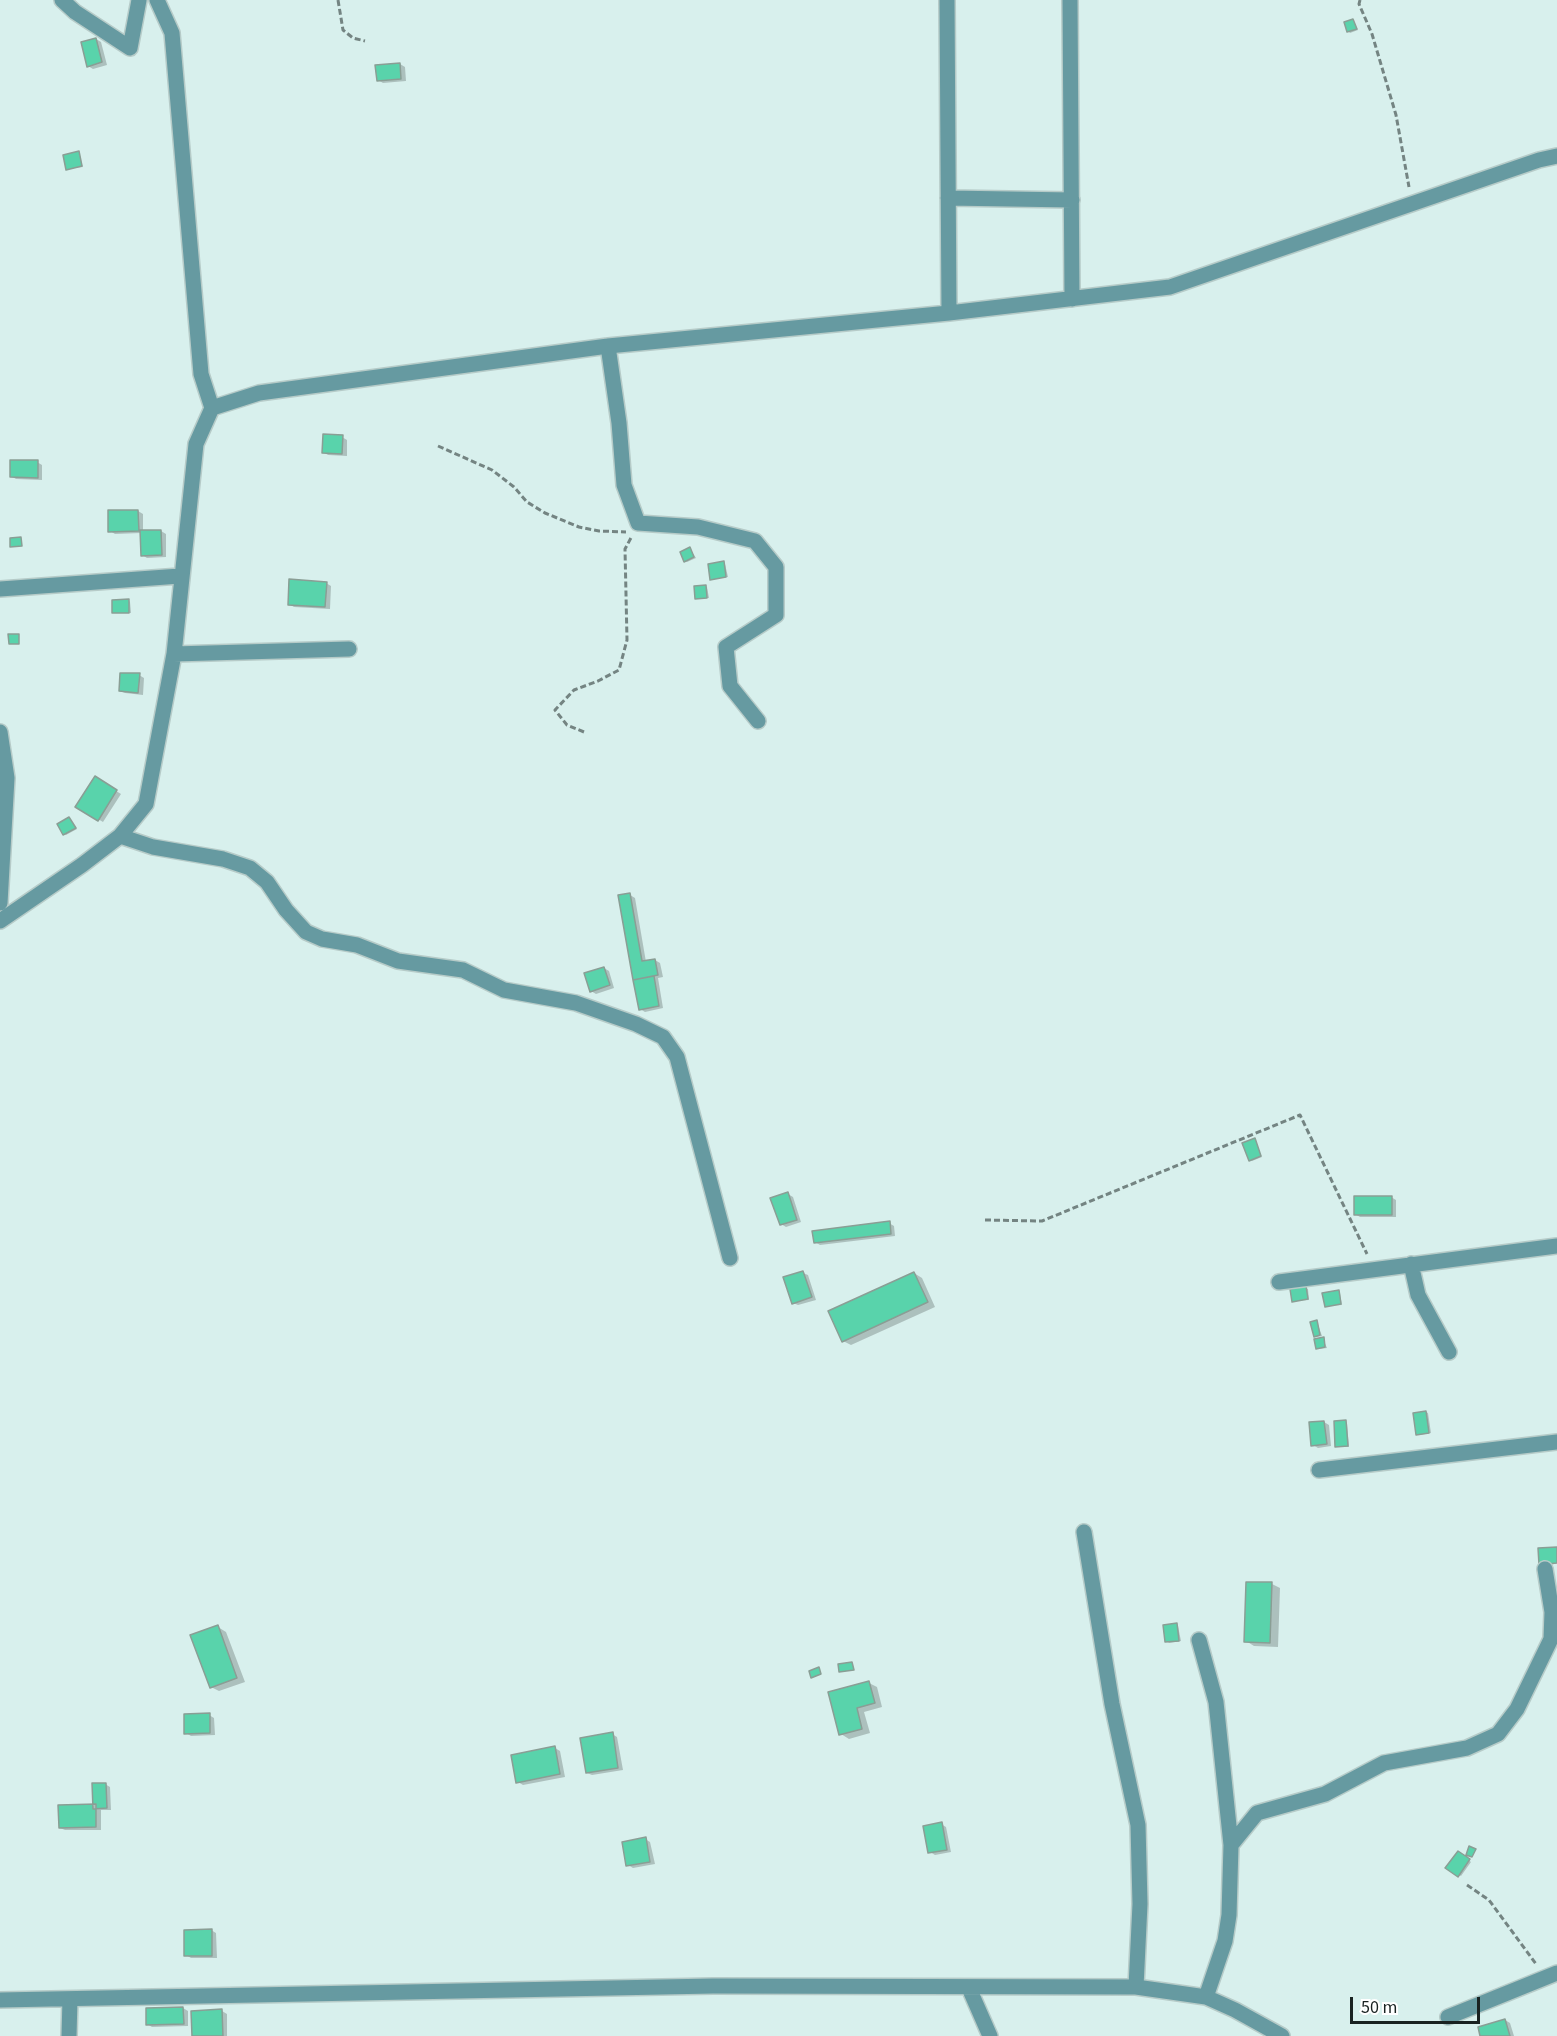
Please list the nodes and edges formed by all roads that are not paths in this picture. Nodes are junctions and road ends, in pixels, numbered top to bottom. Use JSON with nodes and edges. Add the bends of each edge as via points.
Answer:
{"nodes":[{"id":1,"x":62,"y":0,"type":"edge"},
{"id":2,"x":139,"y":0,"type":"edge"},
{"id":3,"x":157,"y":0,"type":"edge"},
{"id":4,"x":947,"y":0,"type":"edge"},
{"id":5,"x":1070,"y":0,"type":"edge"},
{"id":6,"x":1557,"y":156,"type":"edge"},
{"id":7,"x":948,"y":198,"type":"junction"},
{"id":8,"x":1072,"y":200,"type":"junction"},
{"id":9,"x":1072,"y":299,"type":"junction"},
{"id":10,"x":949,"y":313,"type":"junction"},
{"id":11,"x":608,"y":346,"type":"junction"},
{"id":12,"x":212,"y":408,"type":"junction"},
{"id":13,"x":180,"y":576,"type":"junction"},
{"id":14,"x":0,"y":589,"type":"edge"},
{"id":15,"x":349,"y":649,"type":"dead end"},
{"id":16,"x":174,"y":654,"type":"junction"},
{"id":17,"x":758,"y":721,"type":"dead end"},
{"id":18,"x":0,"y":732,"type":"edge"},
{"id":19,"x":120,"y":836,"type":"junction"},
{"id":20,"x":0,"y":903,"type":"edge"},
{"id":21,"x":0,"y":921,"type":"edge"},
{"id":22,"x":1557,"y":1246,"type":"edge"},
{"id":23,"x":730,"y":1258,"type":"dead end"},
{"id":24,"x":1411,"y":1264,"type":"junction"},
{"id":25,"x":1279,"y":1282,"type":"dead end"},
{"id":26,"x":1449,"y":1352,"type":"dead end"},
{"id":27,"x":1557,"y":1442,"type":"edge"},
{"id":28,"x":1319,"y":1470,"type":"dead end"},
{"id":29,"x":1084,"y":1532,"type":"dead end"},
{"id":30,"x":1545,"y":1569,"type":"dead end"},
{"id":31,"x":1199,"y":1640,"type":"dead end"},
{"id":32,"x":1231,"y":1845,"type":"junction"},
{"id":33,"x":1552,"y":1975,"type":"edge"},
{"id":34,"x":1137,"y":1987,"type":"junction"},
{"id":35,"x":969,"y":1988,"type":"junction"},
{"id":36,"x":1206,"y":1997,"type":"junction"},
{"id":37,"x":70,"y":1999,"type":"junction"},
{"id":38,"x":0,"y":2000,"type":"edge"},
{"id":39,"x":1448,"y":2017,"type":"dead end"},
{"id":40,"x":69,"y":2036,"type":"edge"},
{"id":41,"x":990,"y":2036,"type":"edge"},
{"id":42,"x":1282,"y":2036,"type":"edge"}],
"edges":[{"from":1,"to":2,"type":"street","via":[[130,48]]},
{"from":3,"to":12,"type":"street","via":[[172,33],[201,374]]},
{"from":4,"to":7,"type":"street"},
{"from":5,"to":8,"type":"street"},
{"from":6,"to":9,"type":"street","via":[[1170,287]]},
{"from":7,"to":8,"type":"street"},
{"from":7,"to":10,"type":"street"},
{"from":8,"to":9,"type":"street"},
{"from":9,"to":10,"type":"street"},
{"from":10,"to":11,"type":"street"},
{"from":11,"to":12,"type":"street","via":[[259,393]]},
{"from":11,"to":17,"type":"street","via":[[624,485],[638,523],[698,527],[755,541],[776,567],[776,615],[726,647],[730,686]]},
{"from":12,"to":13,"type":"street","via":[[196,444]]},
{"from":13,"to":14,"type":"street"},
{"from":13,"to":16,"type":"street"},
{"from":15,"to":16,"type":"street"},
{"from":16,"to":19,"type":"street","via":[[146,804]]},
{"from":18,"to":20,"type":"street","via":[[7,778]]},
{"from":19,"to":21,"type":"street"},
{"from":19,"to":23,"type":"street","via":[[250,868],[267,882],[306,932],[322,939],[357,945],[398,961],[463,970],[504,990],[576,1003],[663,1037],[676,1057]]},
{"from":22,"to":24,"type":"street"},
{"from":24,"to":25,"type":"street"},
{"from":24,"to":26,"type":"street","via":[[1418,1294]]},
{"from":27,"to":28,"type":"street"},
{"from":29,"to":34,"type":"street","via":[[1112,1704],[1138,1825]]},
{"from":30,"to":32,"type":"street","via":[[1552,1612],[1551,1639],[1517,1709],[1498,1734],[1467,1748],[1384,1763],[1325,1794],[1257,1813]]},
{"from":31,"to":32,"type":"street","via":[[1216,1702]]},
{"from":32,"to":36,"type":"street","via":[[1225,1941]]},
{"from":33,"to":39,"type":"street"},
{"from":34,"to":35,"type":"street"},
{"from":34,"to":36,"type":"street"},
{"from":35,"to":37,"type":"street","via":[[713,1986]]},
{"from":35,"to":41,"type":"street"},
{"from":36,"to":42,"type":"street"},
{"from":37,"to":38,"type":"street"},
{"from":37,"to":40,"type":"street"}]}
